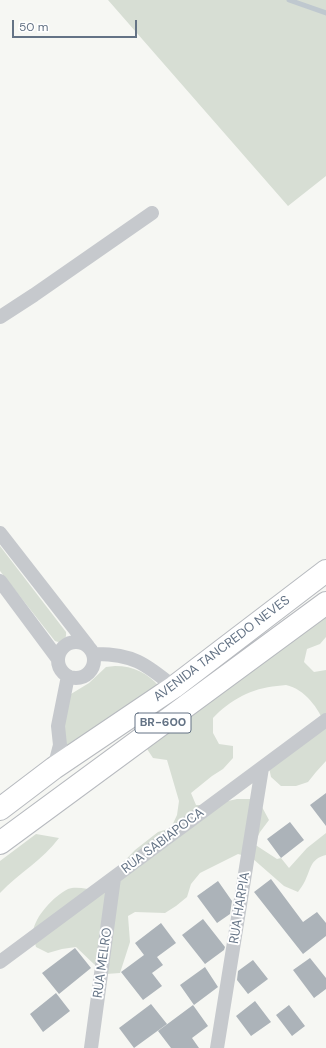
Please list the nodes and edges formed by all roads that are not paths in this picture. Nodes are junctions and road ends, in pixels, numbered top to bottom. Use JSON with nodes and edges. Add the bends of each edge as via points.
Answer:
{"nodes":[{"id":1,"x":152,"y":213,"type":"dead end"},
{"id":2,"x":0,"y":317,"type":"edge"},
{"id":3,"x":0,"y":533,"type":"edge"},
{"id":4,"x":326,"y":571,"type":"edge"},
{"id":5,"x":0,"y":581,"type":"edge"},
{"id":6,"x":326,"y":603,"type":"edge"},
{"id":7,"x":90,"y":650,"type":"junction"},
{"id":8,"x":58,"y":659,"type":"junction"},
{"id":9,"x":68,"y":676,"type":"junction"},
{"id":10,"x":174,"y":687,"type":"junction"},
{"id":11,"x":326,"y":720,"type":"edge"},
{"id":12,"x":54,"y":768,"type":"junction"},
{"id":13,"x":262,"y":768,"type":"junction"},
{"id":14,"x":0,"y":808,"type":"edge"},
{"id":15,"x":0,"y":843,"type":"edge"},
{"id":16,"x":114,"y":878,"type":"junction"},
{"id":17,"x":0,"y":962,"type":"edge"},
{"id":18,"x":91,"y":1048,"type":"edge"},
{"id":19,"x":217,"y":1048,"type":"edge"}],
"edges":[{"from":1,"to":2,"type":"street"},
{"from":3,"to":7,"type":"street"},
{"from":4,"to":10,"type":"main road","name":"AVENIDA TANCREDO NEVES","number":"BR-600"},
{"from":5,"to":8,"type":"street"},
{"from":6,"to":15,"type":"main road","name":"AVENIDA TANCREDO NEVES","number":"BR-600"},
{"from":7,"to":8,"type":"street","via":[[75,642],[69,643],[60,652]]},
{"from":7,"to":9,"type":"street","via":[[93,666],[90,672],[80,678]]},
{"from":7,"to":10,"type":"street","via":[[130,658],[151,668]]},
{"from":8,"to":9,"type":"street","via":[[62,672]]},
{"from":9,"to":12,"type":"street","via":[[58,726],[60,745]]},
{"from":10,"to":12,"type":"main road","name":"AVENIDA TANCREDO NEVES","number":"BR-600"},
{"from":11,"to":13,"type":"street","name":"RUA SABIAPOCA"},
{"from":12,"to":14,"type":"main road","name":"AVENIDA TANCREDO NEVES","number":"BR-600"},
{"from":13,"to":16,"type":"street","name":"RUA SABIAPOCA"},
{"from":13,"to":19,"type":"street","name":"RUA HARPIA"},
{"from":16,"to":17,"type":"street","name":"RUA SABIAPOCA"},
{"from":16,"to":18,"type":"street","name":"RUA MELRO"}]}
